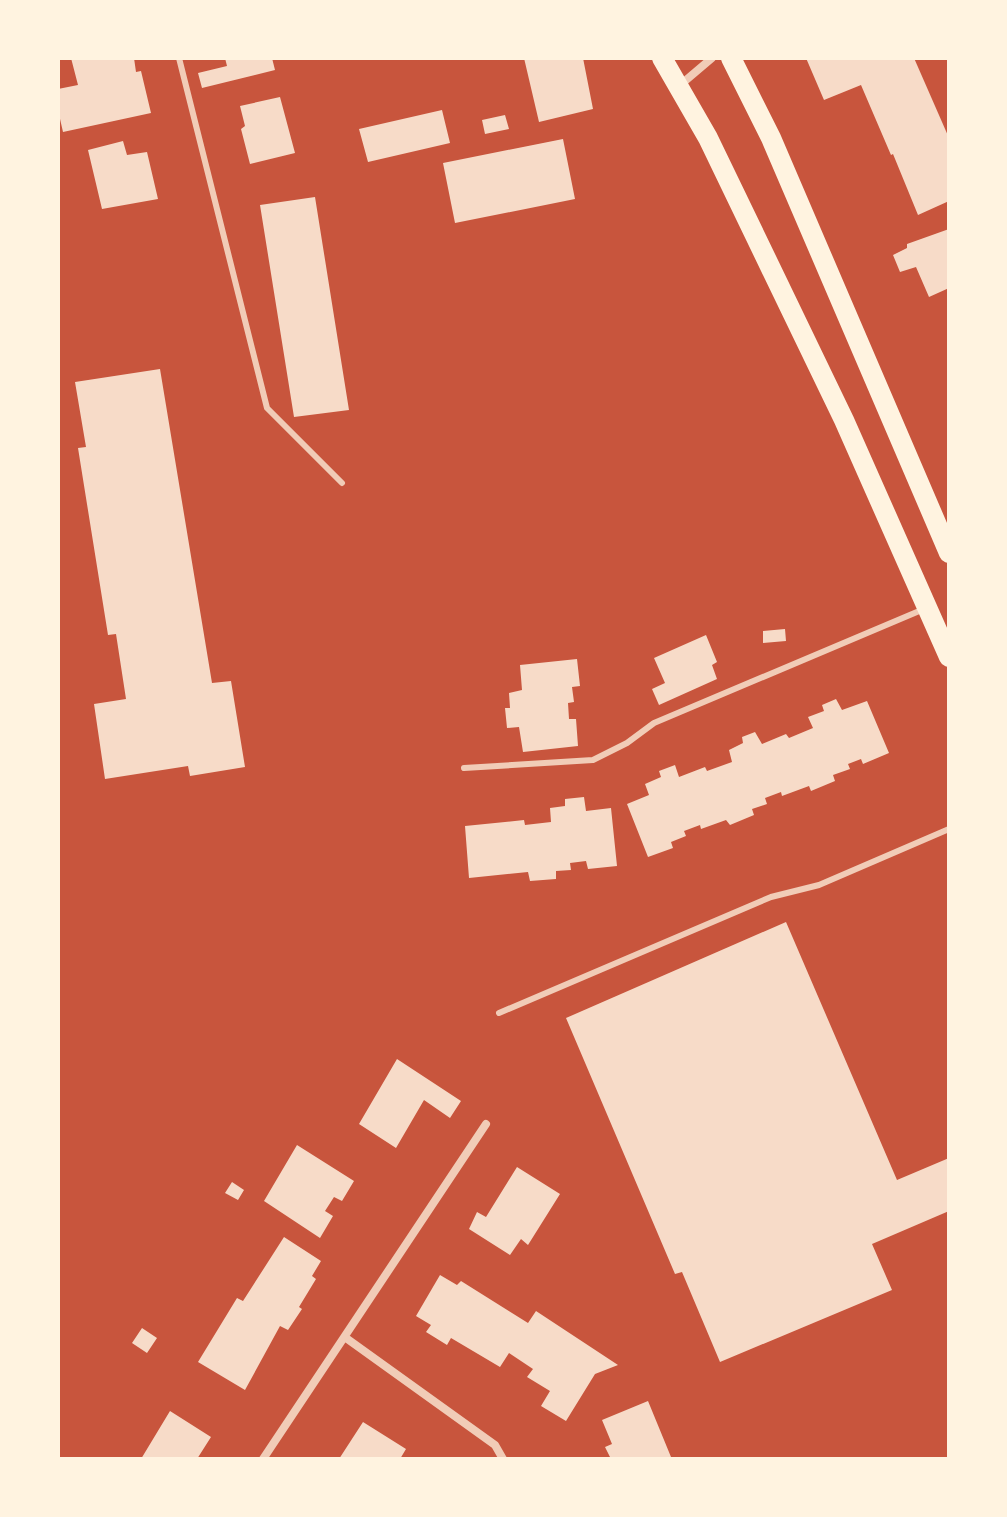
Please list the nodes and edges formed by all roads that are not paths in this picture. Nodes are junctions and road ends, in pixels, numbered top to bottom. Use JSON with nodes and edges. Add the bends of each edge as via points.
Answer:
{"nodes":[{"id":1,"x":179,"y":58,"type":"edge"},
{"id":2,"x":662,"y":58,"type":"edge"},
{"id":3,"x":712,"y":58,"type":"edge"},
{"id":4,"x":731,"y":58,"type":"edge"},
{"id":5,"x":679,"y":86,"type":"junction"},
{"id":6,"x":342,"y":483,"type":"dead end"},
{"id":7,"x":949,"y":553,"type":"edge"},
{"id":8,"x":927,"y":607,"type":"junction"},
{"id":9,"x":949,"y":657,"type":"edge"},
{"id":10,"x":464,"y":768,"type":"dead end"},
{"id":11,"x":949,"y":829,"type":"edge"},
{"id":12,"x":499,"y":1013,"type":"dead end"},
{"id":13,"x":486,"y":1124,"type":"dead end"},
{"id":14,"x":346,"y":1338,"type":"junction"},
{"id":15,"x":263,"y":1459,"type":"edge"},
{"id":16,"x":503,"y":1459,"type":"edge"}],
"edges":[{"from":1,"to":6,"type":"lane","via":[[267,408]]},
{"from":2,"to":5,"type":"main road"},
{"from":3,"to":5,"type":"street"},
{"from":4,"to":7,"type":"main road","via":[[771,138]]},
{"from":5,"to":8,"type":"main road","via":[[844,420]]},
{"from":8,"to":9,"type":"main road"},
{"from":8,"to":10,"type":"lane","via":[[654,723],[593,760]]},
{"from":11,"to":12,"type":"lane","via":[[819,885],[771,897]]},
{"from":13,"to":14,"type":"street"},
{"from":14,"to":15,"type":"street"},
{"from":14,"to":16,"type":"street","via":[[495,1445]]}]}
